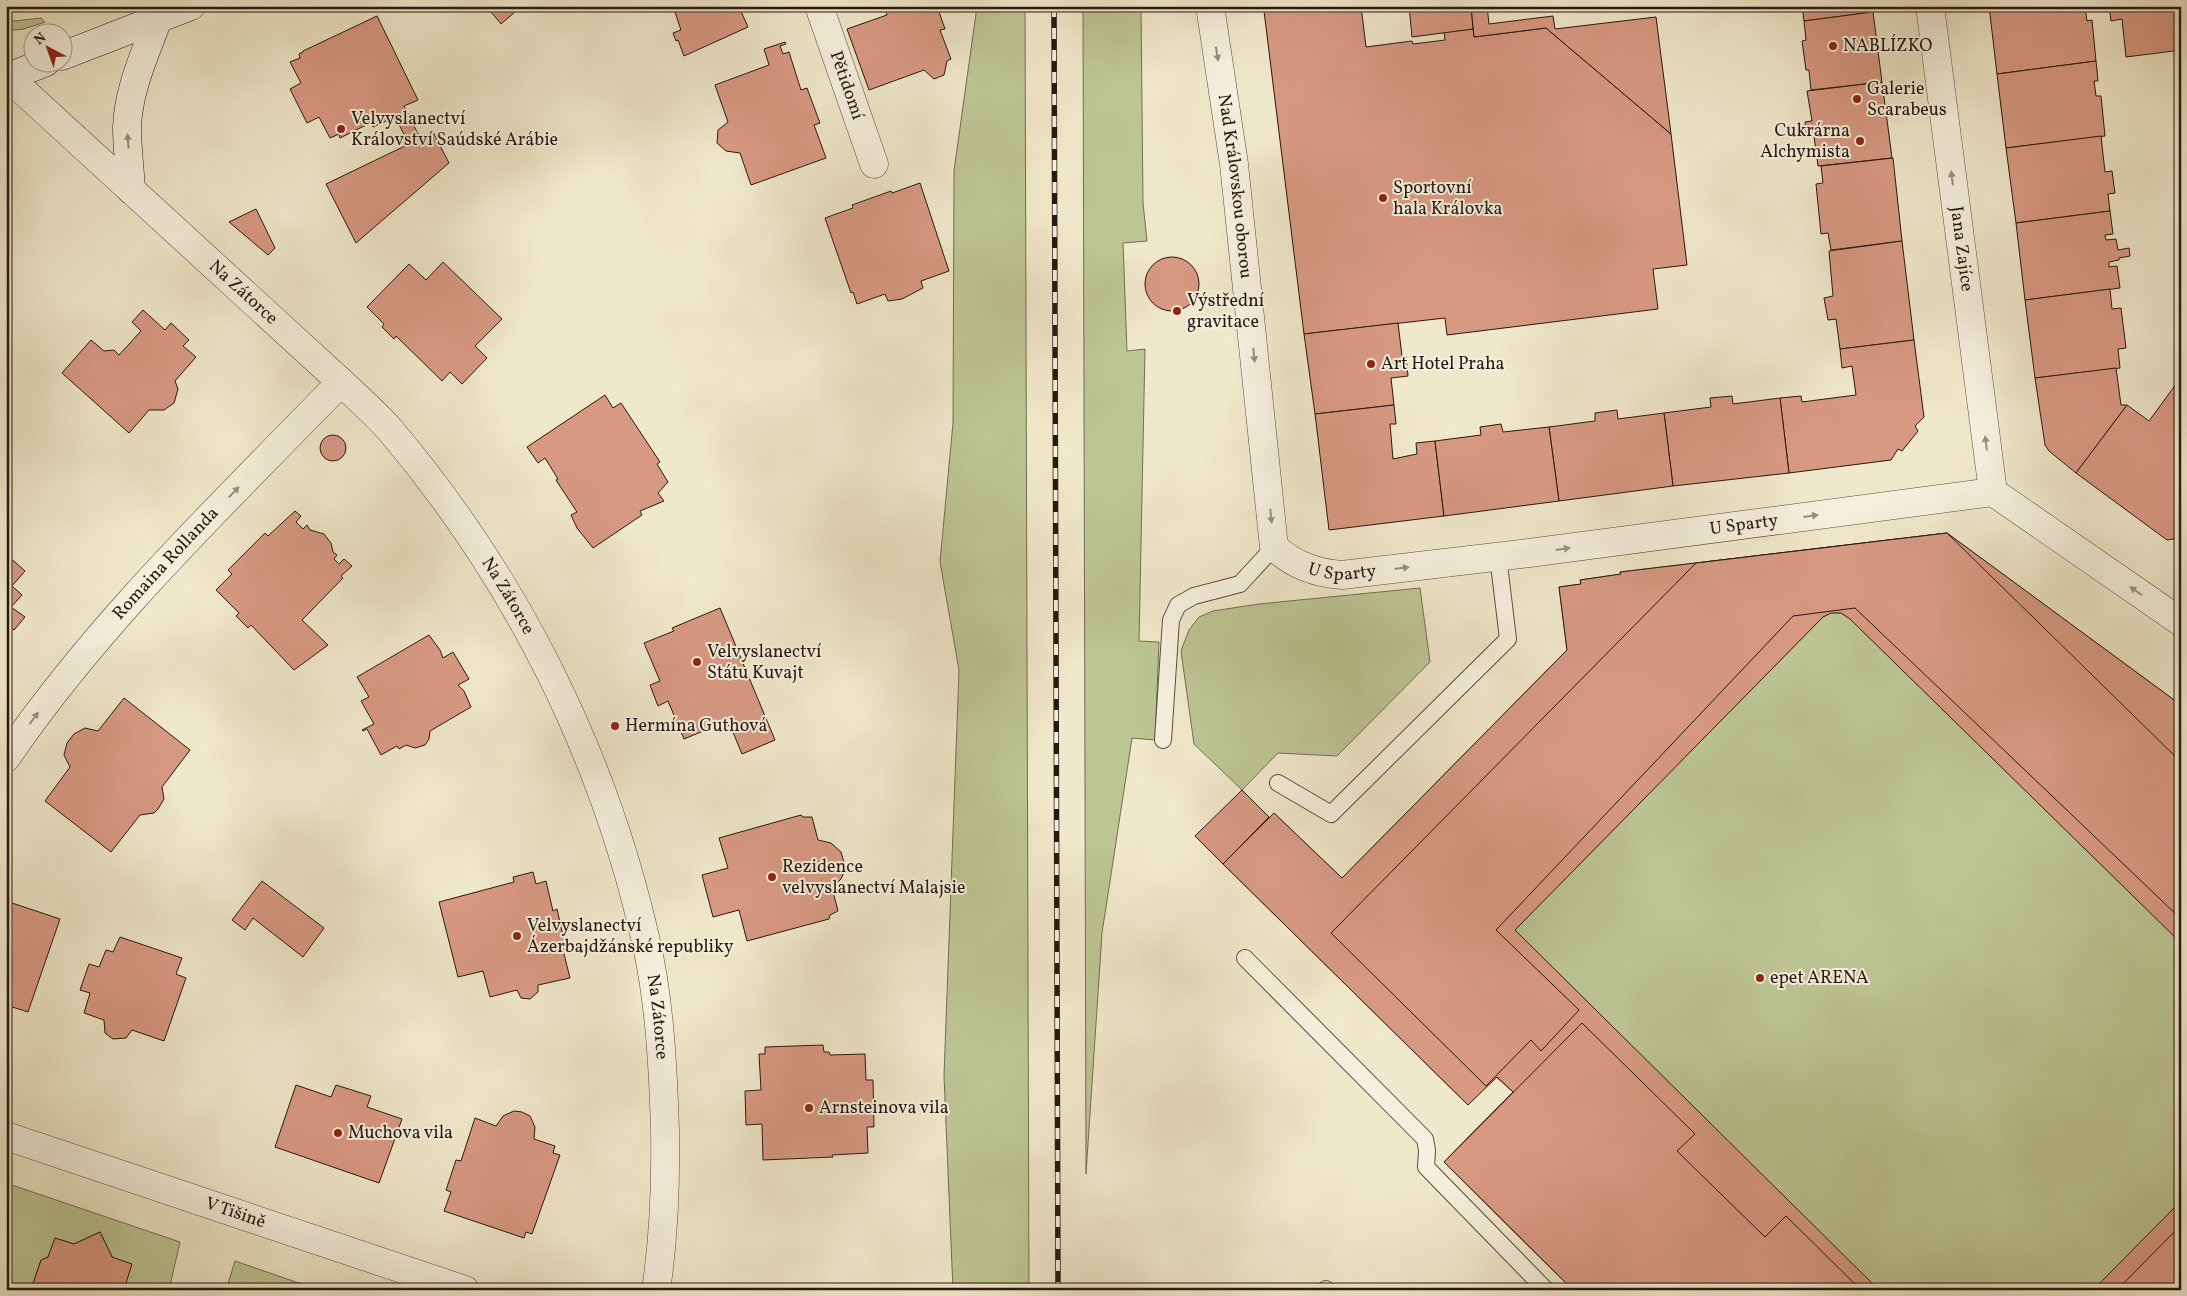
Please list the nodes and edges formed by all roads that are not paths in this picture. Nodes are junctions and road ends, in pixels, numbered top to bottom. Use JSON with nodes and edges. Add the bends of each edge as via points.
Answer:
{"nodes":[{"id":1,"x":191,"y":6,"type":"edge"},
{"id":2,"x":819,"y":6,"type":"edge"},
{"id":3,"x":1210,"y":6,"type":"edge"},
{"id":4,"x":1930,"y":6,"type":"edge"},
{"id":5,"x":158,"y":20,"type":"junction"},
{"id":6,"x":72,"y":52,"type":"edge"},
{"id":7,"x":22,"y":72,"type":"edge"},
{"id":8,"x":7,"y":78,"type":"edge"},
{"id":9,"x":874,"y":164,"type":"dead end"},
{"id":10,"x":131,"y":190,"type":"junction"},
{"id":11,"x":341,"y":382,"type":"junction"},
{"id":12,"x":1993,"y":492,"type":"junction"},
{"id":13,"x":1274,"y":547,"type":"junction"},
{"id":14,"x":1498,"y":556,"type":"junction"},
{"id":15,"x":2179,"y":617,"type":"edge"},
{"id":16,"x":1163,"y":740,"type":"dead end"},
{"id":17,"x":6,"y":758,"type":"edge"},
{"id":18,"x":1278,"y":783,"type":"dead end"},
{"id":19,"x":1245,"y":958,"type":"dead end"},
{"id":20,"x":6,"y":1136,"type":"edge"},
{"id":21,"x":465,"y":1290,"type":"edge"},
{"id":22,"x":656,"y":1290,"type":"edge"},
{"id":23,"x":1546,"y":1290,"type":"edge"}],
"edges":[{"from":1,"to":5,"type":"street"},
{"from":2,"to":9,"type":"street","name":"Pětidomí"},
{"from":3,"to":13,"type":"street","name":"Nad Královskou oborou","one_way":true,"via":[[1234,164]]},
{"from":12,"to":4,"type":"street","name":"Jana Zajíce","one_way":true},
{"from":5,"to":6,"type":"street"},
{"from":10,"to":5,"type":"street","one_way":true,"via":[[127,127],[130,108],[135,82]]},
{"from":7,"to":8,"type":"street"},
{"from":8,"to":10,"type":"street","name":"Na Zátorce"},
{"from":10,"to":11,"type":"street","name":"Na Zátorce"},
{"from":17,"to":11,"type":"street","name":"Romaina Rollanda","one_way":true,"via":[[36,715],[112,624],[200,526]]},
{"from":11,"to":22,"type":"street","name":"Na Zátorce","via":[[390,430],[484,555],[530,633],[579,732],[604,800],[647,948],[659,1029],[666,1180]]},
{"from":14,"to":12,"type":"street","name":"U Sparty","one_way":true},
{"from":15,"to":12,"type":"street","one_way":true},
{"from":13,"to":14,"type":"street","name":"U Sparty","one_way":true,"via":[[1302,567],[1321,574],[1342,575]]},
{"from":13,"to":16,"type":"lane","via":[[1240,584],[1194,596],[1178,605],[1171,620]]},
{"from":14,"to":18,"type":"lane","via":[[1508,639],[1331,814]]},
{"from":19,"to":23,"type":"lane","via":[[1425,1139],[1426,1167]]},
{"from":20,"to":21,"type":"street","name":"V Tišině"}]}
